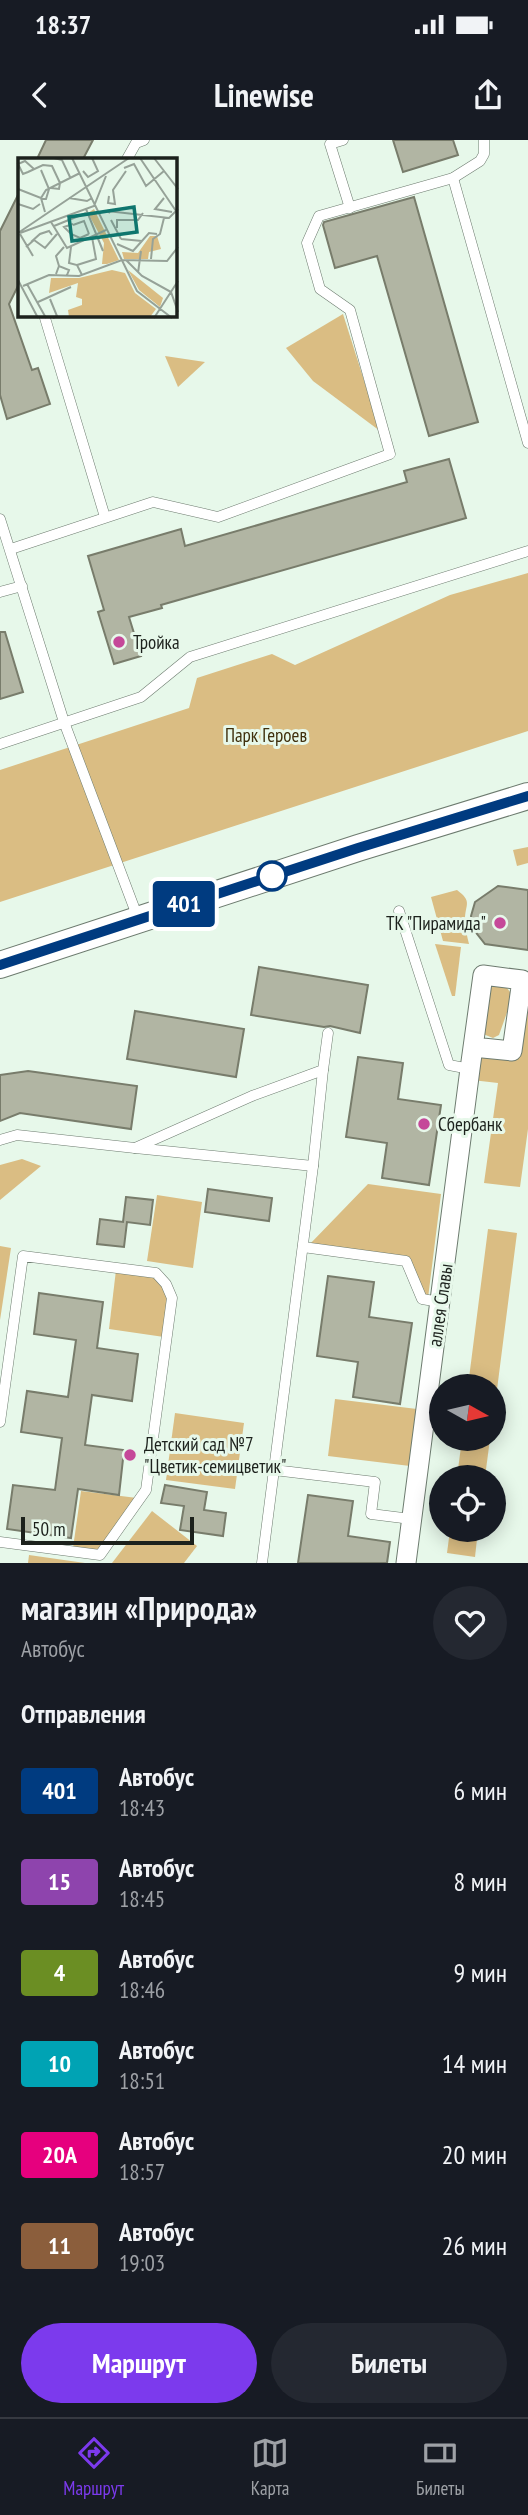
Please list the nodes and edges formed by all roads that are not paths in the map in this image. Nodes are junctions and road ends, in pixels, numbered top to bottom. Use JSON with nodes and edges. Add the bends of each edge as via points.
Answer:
{"nodes":[{"id":1,"x":144,"y":140,"type":"edge"},
{"id":2,"x":343,"y":140,"type":"edge"},
{"id":3,"x":484,"y":140,"type":"edge"},
{"id":4,"x":128,"y":158,"type":"edge"},
{"id":5,"x":453,"y":178,"type":"junction"},
{"id":6,"x":350,"y":208,"type":"junction"},
{"id":7,"x":45,"y":317,"type":"edge"},
{"id":8,"x":528,"y":443,"type":"edge"},
{"id":9,"x":104,"y":517,"type":"junction"},
{"id":10,"x":0,"y":519,"type":"edge"},
{"id":11,"x":11,"y":549,"type":"junction"},
{"id":12,"x":528,"y":551,"type":"edge"},
{"id":13,"x":22,"y":586,"type":"junction"},
{"id":14,"x":0,"y":592,"type":"edge"},
{"id":15,"x":64,"y":722,"type":"junction"},
{"id":16,"x":0,"y":744,"type":"edge"},
{"id":17,"x":528,"y":796,"type":"edge"},
{"id":18,"x":400,"y":911,"type":"dead end"},
{"id":19,"x":139,"y":919,"type":"junction"},
{"id":20,"x":0,"y":965,"type":"edge"},
{"id":21,"x":328,"y":1033,"type":"dead end"},
{"id":22,"x":473,"y":1046,"type":"dead end"},
{"id":23,"x":470,"y":1069,"type":"junction"},
{"id":24,"x":323,"y":1070,"type":"junction"},
{"id":25,"x":0,"y":1140,"type":"edge"},
{"id":26,"x":135,"y":1148,"type":"junction"},
{"id":27,"x":313,"y":1166,"type":"junction"},
{"id":28,"x":303,"y":1247,"type":"junction"},
{"id":29,"x":440,"y":1302,"type":"junction"},
{"id":30,"x":0,"y":1422,"type":"edge"},
{"id":31,"x":274,"y":1470,"type":"junction"},
{"id":32,"x":411,"y":1519,"type":"junction"},
{"id":33,"x":0,"y":1542,"type":"edge"},
{"id":34,"x":262,"y":1563,"type":"edge"},
{"id":35,"x":406,"y":1563,"type":"edge"}],
"edges":[{"from":1,"to":4,"type":"lane","via":[[136,143]]},
{"from":2,"to":6,"type":"lane","via":[[330,144]]},
{"from":3,"to":5,"type":"lane","via":[[480,161]]},
{"from":5,"to":6,"type":"lane"},
{"from":5,"to":8,"type":"lane"},
{"from":6,"to":9,"type":"lane","via":[[319,216],[307,243],[320,289],[350,310],[390,454],[218,517],[153,502]]},
{"from":7,"to":9,"type":"lane"},
{"from":9,"to":11,"type":"lane"},
{"from":10,"to":11,"type":"lane"},
{"from":11,"to":13,"type":"lane"},
{"from":12,"to":15,"type":"lane","via":[[190,657],[141,697]]},
{"from":13,"to":14,"type":"lane"},
{"from":13,"to":15,"type":"lane"},
{"from":15,"to":16,"type":"lane"},
{"from":15,"to":19,"type":"lane"},
{"from":17,"to":19,"type":"street"},
{"from":18,"to":23,"type":"lane","via":[[449,1065]]},
{"from":19,"to":20,"type":"street"},
{"from":21,"to":24,"type":"lane"},
{"from":22,"to":23,"type":"street","name":"аллея Славы"},
{"from":23,"to":29,"type":"street","name":"аллея Славы"},
{"from":24,"to":26,"type":"lane"},
{"from":24,"to":27,"type":"lane"},
{"from":25,"to":26,"type":"lane","via":[[17,1135]]},
{"from":26,"to":27,"type":"lane"},
{"from":27,"to":28,"type":"lane"},
{"from":28,"to":29,"type":"lane","via":[[406,1261],[422,1299]]},
{"from":28,"to":31,"type":"lane"},
{"from":29,"to":32,"type":"street","name":"аллея Славы"},
{"from":30,"to":33,"type":"lane","via":[[23,1256],[156,1273],[166,1284],[172,1298],[146,1490],[100,1555]]},
{"from":31,"to":32,"type":"lane","via":[[375,1482],[371,1514]]},
{"from":31,"to":34,"type":"lane"},
{"from":32,"to":35,"type":"street","name":"аллея Славы"}]}
